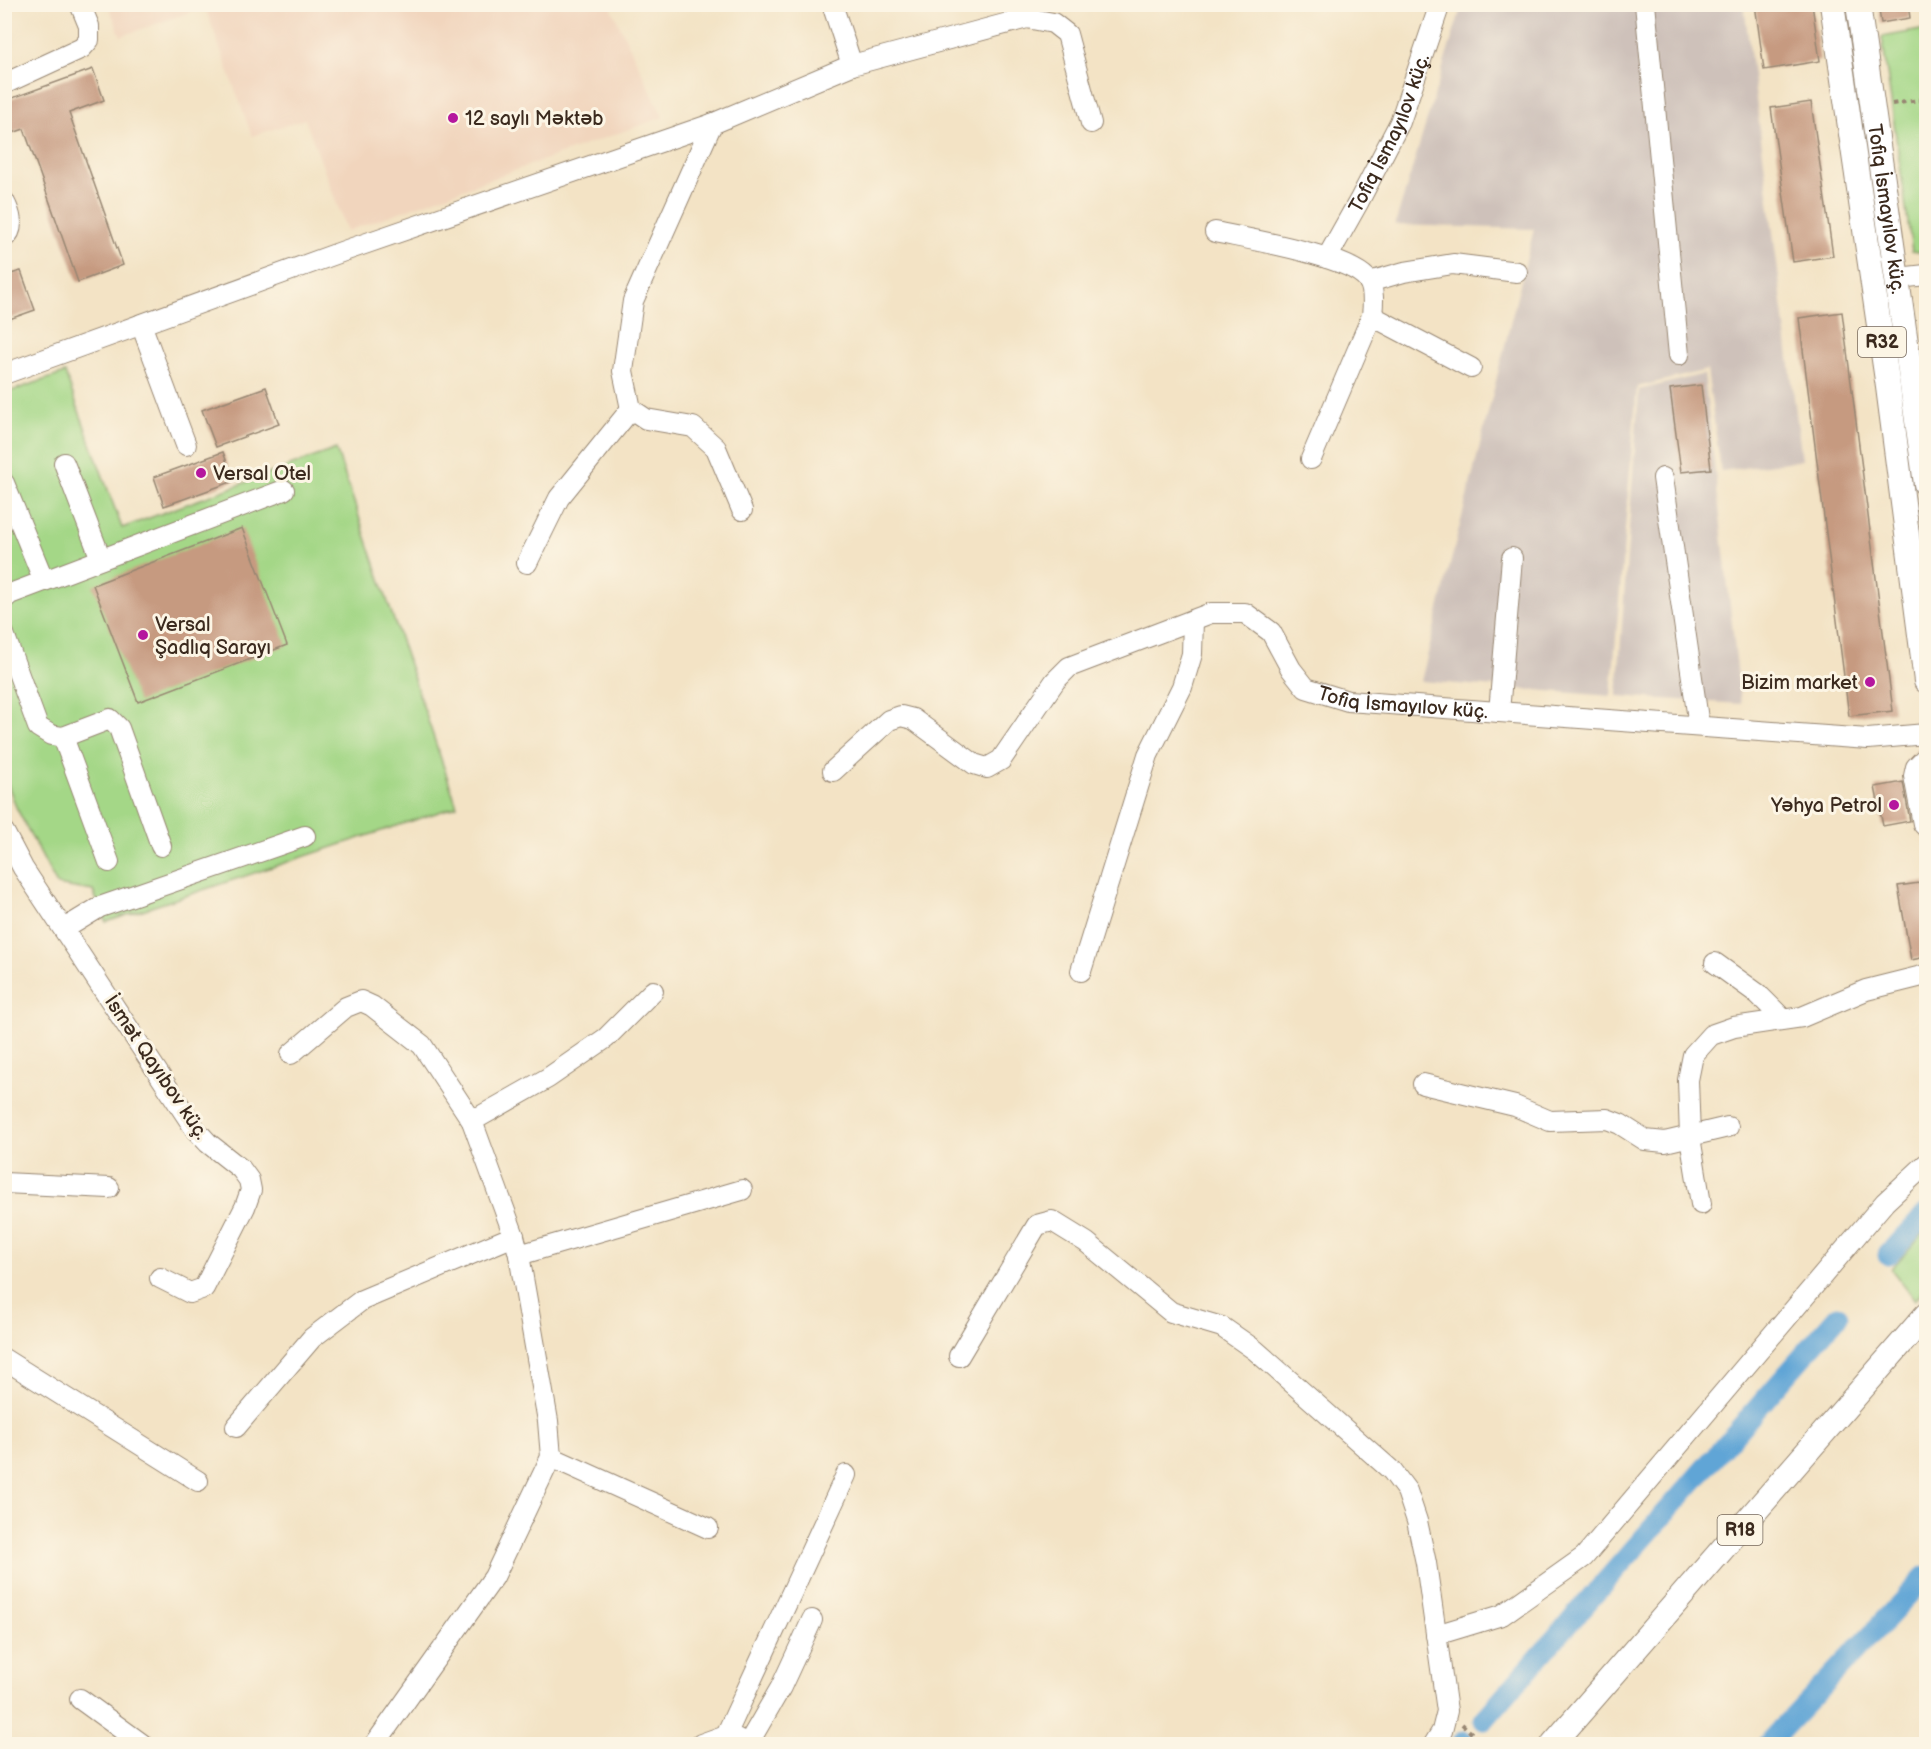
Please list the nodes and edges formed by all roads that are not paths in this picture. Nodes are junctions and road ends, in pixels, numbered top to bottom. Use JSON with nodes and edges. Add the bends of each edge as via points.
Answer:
{"nodes":[{"id":1,"x":80,"y":4,"type":"edge"},
{"id":2,"x":832,"y":4,"type":"edge"},
{"id":3,"x":1440,"y":4,"type":"edge"},
{"id":4,"x":1646,"y":4,"type":"edge"},
{"id":5,"x":1832,"y":4,"type":"edge"},
{"id":6,"x":1858,"y":4,"type":"edge"},
{"id":7,"x":852,"y":65,"type":"junction"},
{"id":8,"x":5,"y":83,"type":"edge"},
{"id":9,"x":1091,"y":123,"type":"dead end"},
{"id":10,"x":712,"y":124,"type":"junction"},
{"id":11,"x":4,"y":201,"type":"edge"},
{"id":12,"x":1215,"y":232,"type":"dead end"},
{"id":13,"x":4,"y":238,"type":"edge"},
{"id":14,"x":1327,"y":258,"type":"junction"},
{"id":15,"x":1517,"y":272,"type":"dead end"},
{"id":16,"x":1926,"y":275,"type":"edge"},
{"id":17,"x":1898,"y":278,"type":"junction"},
{"id":18,"x":1369,"y":282,"type":"junction"},
{"id":19,"x":1372,"y":316,"type":"junction"},
{"id":20,"x":141,"y":324,"type":"junction"},
{"id":21,"x":1679,"y":355,"type":"dead end"},
{"id":22,"x":1471,"y":368,"type":"dead end"},
{"id":23,"x":4,"y":374,"type":"edge"},
{"id":24,"x":631,"y":409,"type":"junction"},
{"id":25,"x":186,"y":445,"type":"dead end"},
{"id":26,"x":1311,"y":459,"type":"dead end"},
{"id":27,"x":64,"y":463,"type":"dead end"},
{"id":28,"x":1663,"y":478,"type":"dead end"},
{"id":29,"x":4,"y":483,"type":"edge"},
{"id":30,"x":1926,"y":484,"type":"edge"},
{"id":31,"x":284,"y":490,"type":"dead end"},
{"id":32,"x":742,"y":510,"type":"dead end"},
{"id":33,"x":1512,"y":558,"type":"dead end"},
{"id":34,"x":101,"y":559,"type":"junction"},
{"id":35,"x":527,"y":563,"type":"dead end"},
{"id":36,"x":44,"y":581,"type":"junction"},
{"id":37,"x":6,"y":591,"type":"edge"},
{"id":38,"x":1193,"y":620,"type":"junction"},
{"id":39,"x":5,"y":639,"type":"edge"},
{"id":40,"x":1926,"y":681,"type":"edge"},
{"id":41,"x":1499,"y":712,"type":"junction"},
{"id":42,"x":1699,"y":726,"type":"junction"},
{"id":43,"x":1926,"y":734,"type":"edge"},
{"id":44,"x":63,"y":737,"type":"junction"},
{"id":45,"x":1926,"y":757,"type":"edge"},
{"id":46,"x":833,"y":771,"type":"dead end"},
{"id":47,"x":1926,"y":827,"type":"edge"},
{"id":48,"x":4,"y":832,"type":"edge"},
{"id":49,"x":305,"y":836,"type":"dead end"},
{"id":50,"x":161,"y":846,"type":"dead end"},
{"id":51,"x":109,"y":862,"type":"dead end"},
{"id":52,"x":64,"y":928,"type":"junction"},
{"id":53,"x":1715,"y":963,"type":"dead end"},
{"id":54,"x":1081,"y":971,"type":"dead end"},
{"id":55,"x":1926,"y":975,"type":"edge"},
{"id":56,"x":653,"y":991,"type":"dead end"},
{"id":57,"x":1783,"y":1019,"type":"junction"},
{"id":58,"x":291,"y":1054,"type":"dead end"},
{"id":59,"x":1423,"y":1084,"type":"dead end"},
{"id":60,"x":472,"y":1121,"type":"junction"},
{"id":61,"x":1728,"y":1128,"type":"dead end"},
{"id":62,"x":1690,"y":1137,"type":"junction"},
{"id":63,"x":1926,"y":1164,"type":"edge"},
{"id":64,"x":4,"y":1183,"type":"edge"},
{"id":65,"x":109,"y":1188,"type":"dead end"},
{"id":66,"x":742,"y":1190,"type":"dead end"},
{"id":67,"x":1701,"y":1204,"type":"dead end"},
{"id":68,"x":517,"y":1245,"type":"junction"},
{"id":69,"x":160,"y":1278,"type":"dead end"},
{"id":70,"x":1926,"y":1315,"type":"edge"},
{"id":71,"x":959,"y":1356,"type":"dead end"},
{"id":72,"x":4,"y":1359,"type":"edge"},
{"id":73,"x":236,"y":1427,"type":"dead end"},
{"id":74,"x":551,"y":1457,"type":"junction"},
{"id":75,"x":846,"y":1475,"type":"dead end"},
{"id":76,"x":198,"y":1481,"type":"dead end"},
{"id":77,"x":708,"y":1528,"type":"dead end"},
{"id":78,"x":812,"y":1620,"type":"dead end"},
{"id":79,"x":1436,"y":1635,"type":"junction"},
{"id":80,"x":80,"y":1699,"type":"dead end"},
{"id":81,"x":726,"y":1735,"type":"junction"},
{"id":82,"x":142,"y":1744,"type":"edge"},
{"id":83,"x":375,"y":1744,"type":"edge"},
{"id":84,"x":700,"y":1744,"type":"edge"},
{"id":85,"x":748,"y":1744,"type":"edge"},
{"id":86,"x":1434,"y":1744,"type":"edge"},
{"id":87,"x":1553,"y":1744,"type":"edge"}],
"edges":[{"from":1,"to":8,"type":"street","via":[[89,26],[89,40],[82,48]]},
{"from":2,"to":7,"type":"street"},
{"from":3,"to":14,"type":"street","name":"Tofiq İsmayılov küç.","via":[[1400,122]]},
{"from":4,"to":21,"type":"street"},
{"from":5,"to":40,"type":"main road","number":"R32"},
{"from":6,"to":17,"type":"main road","name":"Tofiq İsmayılov küç.","number":"R32"},
{"from":7,"to":9,"type":"street","via":[[1027,18],[1053,23],[1067,34]]},
{"from":7,"to":10,"type":"street"},
{"from":10,"to":20,"type":"street"},
{"from":10,"to":24,"type":"street","via":[[633,301],[623,371]]},
{"from":11,"to":13,"type":"street","via":[[11,226]]},
{"from":12,"to":14,"type":"street"},
{"from":14,"to":18,"type":"street","via":[[1360,273]]},
{"from":15,"to":18,"type":"street","via":[[1454,264]]},
{"from":16,"to":17,"type":"street"},
{"from":17,"to":30,"type":"main road","name":"Tofiq İsmayılov küç.","number":"R32"},
{"from":18,"to":19,"type":"street"},
{"from":19,"to":22,"type":"street"},
{"from":19,"to":26,"type":"street"},
{"from":20,"to":23,"type":"street"},
{"from":20,"to":25,"type":"street"},
{"from":24,"to":32,"type":"street","via":[[646,419],[693,426],[716,448]]},
{"from":24,"to":35,"type":"street","via":[[559,498]]},
{"from":27,"to":34,"type":"street"},
{"from":28,"to":42,"type":"street"},
{"from":29,"to":36,"type":"street"},
{"from":31,"to":34,"type":"street"},
{"from":33,"to":41,"type":"street"},
{"from":34,"to":36,"type":"street"},
{"from":36,"to":37,"type":"street"},
{"from":38,"to":41,"type":"street","name":"Tofiq İsmayılov küç.","via":[[1211,613],[1245,613],[1271,632],[1306,688],[1337,698]]},
{"from":38,"to":46,"type":"street","name":"Tofiq İsmayılov küç.","via":[[1069,667],[1055,681],[1001,760],[987,768],[974,765],[913,719],[902,716],[889,720]]},
{"from":38,"to":54,"type":"street","via":[[1192,654],[1182,687],[1148,755]]},
{"from":39,"to":44,"type":"street","via":[[38,727]]},
{"from":41,"to":42,"type":"street","name":"Tofiq İsmayılov küç."},
{"from":42,"to":43,"type":"street","name":"Tofiq İsmayılov küç.","via":[[1868,739]]},
{"from":44,"to":50,"type":"street","via":[[110,719],[119,728]]},
{"from":44,"to":51,"type":"street"},
{"from":45,"to":47,"type":"street","via":[[1916,767],[1914,776]]},
{"from":48,"to":52,"type":"street","name":"İsmət Qayıbov küç."},
{"from":49,"to":52,"type":"street","via":[[100,907]]},
{"from":52,"to":69,"type":"street","name":"İsmət Qayıbov küç.","via":[[195,1129],[249,1180],[251,1190],[245,1207],[204,1288],[190,1293]]},
{"from":53,"to":57,"type":"street","via":[[1758,994]]},
{"from":55,"to":57,"type":"street","via":[[1866,990],[1802,1017]]},
{"from":56,"to":60,"type":"street","via":[[606,1038],[548,1078]]},
{"from":57,"to":62,"type":"street","via":[[1711,1035],[1693,1055],[1688,1080]]},
{"from":58,"to":60,"type":"street","via":[[346,1006],[361,1001],[422,1045]]},
{"from":59,"to":62,"type":"street","via":[[1515,1106],[1550,1121],[1607,1119],[1645,1140],[1665,1142]]},
{"from":60,"to":68,"type":"street"},
{"from":61,"to":62,"type":"street"},
{"from":62,"to":67,"type":"street"},
{"from":63,"to":79,"type":"street","via":[[1885,1202],[1584,1557],[1502,1615]]},
{"from":64,"to":65,"type":"street"},
{"from":66,"to":68,"type":"street"},
{"from":68,"to":73,"type":"street","via":[[362,1299],[312,1338]]},
{"from":68,"to":74,"type":"street","via":[[539,1363]]},
{"from":70,"to":87,"type":"main road","number":"R18"},
{"from":71,"to":79,"type":"street","via":[[1037,1225],[1052,1221],[1086,1242],[1171,1312],[1221,1327],[1255,1350],[1392,1471],[1407,1491],[1417,1521]]},
{"from":72,"to":76,"type":"street"},
{"from":74,"to":77,"type":"street"},
{"from":74,"to":83,"type":"street","via":[[494,1577]]},
{"from":75,"to":81,"type":"street"},
{"from":78,"to":85,"type":"street","via":[[781,1687]]},
{"from":79,"to":86,"type":"street","via":[[1447,1711],[1443,1731]]},
{"from":80,"to":82,"type":"street"},
{"from":81,"to":84,"type":"street"},
{"from":81,"to":85,"type":"street"}]}
